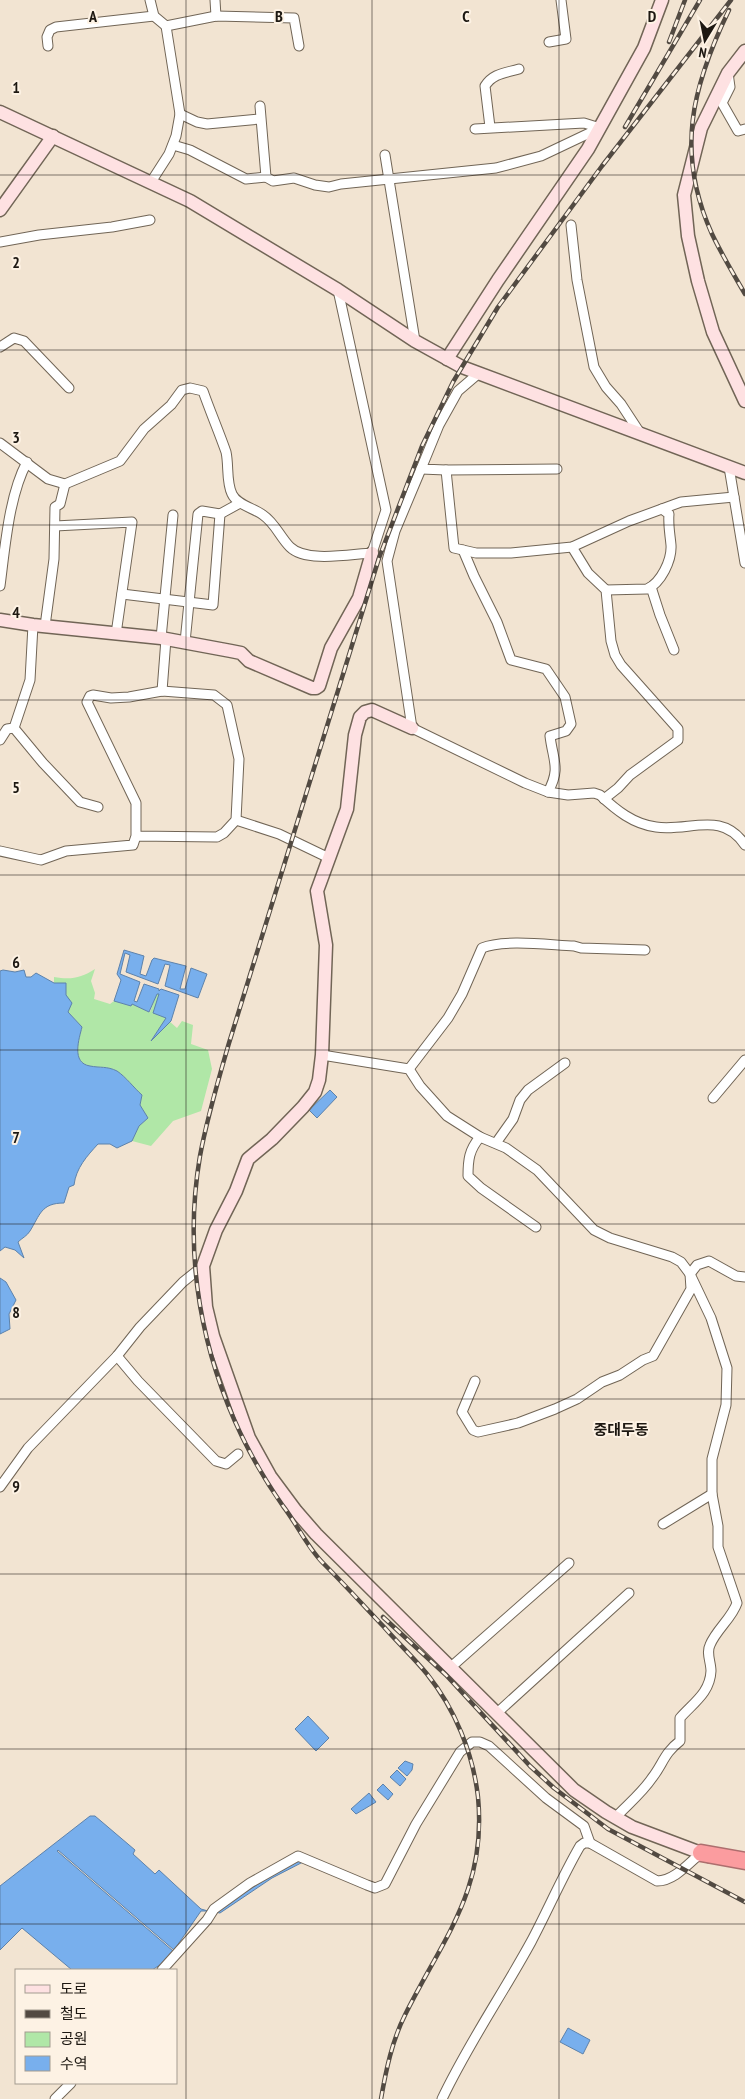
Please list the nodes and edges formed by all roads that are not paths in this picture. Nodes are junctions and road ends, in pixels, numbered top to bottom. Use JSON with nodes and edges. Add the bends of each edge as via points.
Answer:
{"nodes":[{"id":1,"x":150,"y":0,"type":"edge"},
{"id":2,"x":215,"y":0,"type":"edge"},
{"id":3,"x":561,"y":0,"type":"edge"},
{"id":4,"x":649,"y":0,"type":"edge"},
{"id":5,"x":661,"y":5,"type":"edge"},
{"id":6,"x":154,"y":16,"type":"junction"},
{"id":7,"x":216,"y":16,"type":"junction"},
{"id":8,"x":166,"y":26,"type":"junction"},
{"id":9,"x":549,"y":42,"type":"dead end"},
{"id":10,"x":48,"y":46,"type":"dead end"},
{"id":11,"x":299,"y":46,"type":"dead end"},
{"id":12,"x":745,"y":51,"type":"edge"},
{"id":13,"x":520,"y":69,"type":"dead end"},
{"id":14,"x":728,"y":73,"type":"junction"},
{"id":15,"x":260,"y":106,"type":"dead end"},
{"id":16,"x":0,"y":112,"type":"edge"},
{"id":17,"x":180,"y":114,"type":"junction"},
{"id":18,"x":260,"y":118,"type":"junction"},
{"id":19,"x":490,"y":127,"type":"junction"},
{"id":20,"x":600,"y":128,"type":"junction"},
{"id":21,"x":476,"y":129,"type":"dead end"},
{"id":22,"x":745,"y":129,"type":"edge"},
{"id":23,"x":53,"y":136,"type":"junction"},
{"id":24,"x":173,"y":145,"type":"junction"},
{"id":25,"x":385,"y":155,"type":"dead end"},
{"id":26,"x":266,"y":177,"type":"junction"},
{"id":27,"x":388,"y":178,"type":"junction"},
{"id":28,"x":151,"y":182,"type":"junction"},
{"id":29,"x":0,"y":210,"type":"edge"},
{"id":30,"x":150,"y":220,"type":"dead end"},
{"id":31,"x":571,"y":225,"type":"dead end"},
{"id":32,"x":0,"y":242,"type":"edge"},
{"id":33,"x":338,"y":290,"type":"junction"},
{"id":34,"x":415,"y":341,"type":"junction"},
{"id":35,"x":0,"y":347,"type":"edge"},
{"id":36,"x":447,"y":359,"type":"junction"},
{"id":37,"x":479,"y":373,"type":"junction"},
{"id":38,"x":69,"y":388,"type":"dead end"},
{"id":39,"x":745,"y":401,"type":"edge"},
{"id":40,"x":640,"y":433,"type":"junction"},
{"id":41,"x":0,"y":443,"type":"edge"},
{"id":42,"x":27,"y":462,"type":"junction"},
{"id":43,"x":729,"y":467,"type":"junction"},
{"id":44,"x":421,"y":469,"type":"junction"},
{"id":45,"x":446,"y":470,"type":"junction"},
{"id":46,"x":557,"y":470,"type":"dead end"},
{"id":47,"x":745,"y":472,"type":"edge"},
{"id":48,"x":65,"y":484,"type":"junction"},
{"id":49,"x":734,"y":497,"type":"junction"},
{"id":50,"x":240,"y":503,"type":"junction"},
{"id":51,"x":662,"y":509,"type":"junction"},
{"id":52,"x":220,"y":514,"type":"junction"},
{"id":53,"x":173,"y":515,"type":"dead end"},
{"id":54,"x":55,"y":526,"type":"junction"},
{"id":55,"x":572,"y":547,"type":"junction"},
{"id":56,"x":463,"y":550,"type":"junction"},
{"id":57,"x":372,"y":553,"type":"junction"},
{"id":58,"x":745,"y":563,"type":"edge"},
{"id":59,"x":0,"y":586,"type":"edge"},
{"id":60,"x":652,"y":587,"type":"junction"},
{"id":61,"x":606,"y":590,"type":"junction"},
{"id":62,"x":122,"y":594,"type":"junction"},
{"id":63,"x":164,"y":600,"type":"junction"},
{"id":64,"x":190,"y":603,"type":"junction"},
{"id":65,"x":0,"y":620,"type":"edge"},
{"id":66,"x":39,"y":626,"type":"junction"},
{"id":67,"x":116,"y":634,"type":"junction"},
{"id":68,"x":164,"y":639,"type":"junction"},
{"id":69,"x":185,"y":642,"type":"junction"},
{"id":70,"x":674,"y":650,"type":"dead end"},
{"id":71,"x":162,"y":690,"type":"junction"},
{"id":72,"x":14,"y":728,"type":"junction"},
{"id":73,"x":412,"y":728,"type":"junction"},
{"id":74,"x":0,"y":740,"type":"edge"},
{"id":75,"x":548,"y":792,"type":"junction"},
{"id":76,"x":604,"y":799,"type":"junction"},
{"id":77,"x":98,"y":807,"type":"dead end"},
{"id":78,"x":236,"y":820,"type":"junction"},
{"id":79,"x":136,"y":836,"type":"junction"},
{"id":80,"x":745,"y":844,"type":"edge"},
{"id":81,"x":0,"y":851,"type":"edge"},
{"id":82,"x":329,"y":858,"type":"junction"},
{"id":83,"x":645,"y":950,"type":"dead end"},
{"id":84,"x":322,"y":1055,"type":"junction"},
{"id":85,"x":745,"y":1060,"type":"edge"},
{"id":86,"x":565,"y":1064,"type":"dead end"},
{"id":87,"x":409,"y":1069,"type":"junction"},
{"id":88,"x":713,"y":1098,"type":"dead end"},
{"id":89,"x":480,"y":1137,"type":"junction"},
{"id":90,"x":496,"y":1143,"type":"junction"},
{"id":91,"x":536,"y":1227,"type":"dead end"},
{"id":92,"x":203,"y":1266,"type":"junction"},
{"id":93,"x":690,"y":1274,"type":"junction"},
{"id":94,"x":745,"y":1277,"type":"edge"},
{"id":95,"x":117,"y":1356,"type":"junction"},
{"id":96,"x":476,"y":1380,"type":"dead end"},
{"id":97,"x":238,"y":1454,"type":"dead end"},
{"id":98,"x":0,"y":1487,"type":"edge"},
{"id":99,"x":712,"y":1494,"type":"junction"},
{"id":100,"x":664,"y":1524,"type":"dead end"},
{"id":101,"x":569,"y":1564,"type":"dead end"},
{"id":102,"x":628,"y":1593,"type":"dead end"},
{"id":103,"x":452,"y":1667,"type":"junction"},
{"id":104,"x":497,"y":1714,"type":"junction"},
{"id":105,"x":615,"y":1818,"type":"junction"},
{"id":106,"x":590,"y":1843,"type":"junction"},
{"id":107,"x":701,"y":1853,"type":"junction"},
{"id":108,"x":745,"y":1861,"type":"edge"},
{"id":109,"x":745,"y":1870,"type":"edge"},
{"id":110,"x":163,"y":1969,"type":"edge"},
{"id":111,"x":70,"y":2084,"type":"edge"},
{"id":112,"x":55,"y":2099,"type":"edge"},
{"id":113,"x":442,"y":2099,"type":"edge"}],
"edges":[{"from":1,"to":6,"type":"street"},
{"from":2,"to":7,"type":"street"},
{"from":3,"to":9,"type":"street","via":[[566,39]]},
{"from":4,"to":5,"type":"street"},
{"from":5,"to":20,"type":"street","via":[[644,48]]},
{"from":6,"to":8,"type":"street"},
{"from":6,"to":10,"type":"street","via":[[56,27],[47,37]]},
{"from":7,"to":8,"type":"street"},
{"from":7,"to":11,"type":"street","via":[[294,18]]},
{"from":8,"to":17,"type":"street"},
{"from":12,"to":14,"type":"street"},
{"from":13,"to":19,"type":"street","via":[[496,75],[485,86]]},
{"from":14,"to":22,"type":"street","via":[[730,87],[722,103],[738,131]]},
{"from":14,"to":39,"type":"street","via":[[701,128],[684,195],[688,236],[713,332]]},
{"from":15,"to":18,"type":"street"},
{"from":16,"to":23,"type":"street"},
{"from":17,"to":18,"type":"street","via":[[207,124]]},
{"from":17,"to":24,"type":"street"},
{"from":18,"to":26,"type":"street"},
{"from":19,"to":20,"type":"street","via":[[584,123]]},
{"from":19,"to":21,"type":"street"},
{"from":20,"to":27,"type":"street","via":[[541,156],[502,166]]},
{"from":20,"to":36,"type":"street","via":[[576,169]]},
{"from":23,"to":28,"type":"street"},
{"from":23,"to":29,"type":"street"},
{"from":24,"to":26,"type":"street","via":[[190,150],[246,179]]},
{"from":24,"to":28,"type":"street"},
{"from":25,"to":27,"type":"street"},
{"from":26,"to":27,"type":"street","via":[[273,181],[294,178],[328,187]]},
{"from":27,"to":34,"type":"street"},
{"from":28,"to":33,"type":"street","via":[[190,201]]},
{"from":30,"to":32,"type":"street"},
{"from":31,"to":40,"type":"street","via":[[577,280],[594,367]]},
{"from":33,"to":34,"type":"street"},
{"from":33,"to":57,"type":"street","via":[[386,510]]},
{"from":34,"to":36,"type":"street"},
{"from":35,"to":38,"type":"street","via":[[14,338],[24,341]]},
{"from":36,"to":37,"type":"street"},
{"from":37,"to":40,"type":"street"},
{"from":37,"to":44,"type":"street","via":[[458,391],[439,425]]},
{"from":40,"to":43,"type":"street"},
{"from":41,"to":42,"type":"street"},
{"from":42,"to":48,"type":"street","via":[[48,479]]},
{"from":42,"to":59,"type":"street","via":[[13,494]]},
{"from":43,"to":47,"type":"street"},
{"from":43,"to":49,"type":"street"},
{"from":44,"to":45,"type":"street"},
{"from":44,"to":73,"type":"street","via":[[395,531],[387,561]]},
{"from":45,"to":46,"type":"street"},
{"from":45,"to":56,"type":"street","via":[[454,548]]},
{"from":48,"to":50,"type":"street","via":[[120,461],[144,429],[171,405],[182,390],[198,388],[203,391],[226,454],[232,494]]},
{"from":48,"to":54,"type":"street","via":[[60,504],[55,506]]},
{"from":49,"to":51,"type":"street","via":[[682,502]]},
{"from":49,"to":58,"type":"street"},
{"from":50,"to":52,"type":"street"},
{"from":50,"to":57,"type":"street","via":[[270,519],[298,552],[313,556]]},
{"from":51,"to":55,"type":"street"},
{"from":51,"to":60,"type":"street","via":[[669,514],[671,547],[666,568]]},
{"from":52,"to":64,"type":"street","via":[[202,511],[198,514]]},
{"from":52,"to":64,"type":"street","via":[[213,605]]},
{"from":53,"to":63,"type":"street"},
{"from":54,"to":62,"type":"street","via":[[132,522]]},
{"from":54,"to":66,"type":"street","via":[[54,559]]},
{"from":55,"to":56,"type":"street","via":[[476,553]]},
{"from":55,"to":61,"type":"street","via":[[588,573]]},
{"from":56,"to":75,"type":"street","via":[[511,660],[546,670],[565,698],[571,724],[566,731],[550,736],[557,768]]},
{"from":57,"to":69,"type":"street","via":[[359,598],[331,648],[316,688],[249,661],[240,653]]},
{"from":60,"to":61,"type":"street"},
{"from":60,"to":70,"type":"street"},
{"from":61,"to":76,"type":"street","via":[[615,655],[678,729],[679,736]]},
{"from":62,"to":63,"type":"street"},
{"from":62,"to":67,"type":"street"},
{"from":63,"to":64,"type":"street"},
{"from":63,"to":68,"type":"street"},
{"from":64,"to":69,"type":"street"},
{"from":65,"to":66,"type":"street"},
{"from":66,"to":67,"type":"street"},
{"from":66,"to":72,"type":"street","via":[[30,680]]},
{"from":67,"to":68,"type":"street"},
{"from":68,"to":69,"type":"street"},
{"from":68,"to":71,"type":"street"},
{"from":71,"to":78,"type":"street","via":[[214,695],[228,704],[239,759]]},
{"from":71,"to":79,"type":"street","via":[[129,697],[93,695],[87,702],[136,803]]},
{"from":72,"to":74,"type":"street","via":[[7,729]]},
{"from":72,"to":77,"type":"street","via":[[80,802]]},
{"from":73,"to":75,"type":"street"},
{"from":73,"to":82,"type":"street","via":[[372,710],[360,717],[346,810]]},
{"from":75,"to":76,"type":"street","via":[[568,795],[594,793]]},
{"from":76,"to":80,"type":"street","via":[[632,820],[644,824],[664,827],[712,824],[727,827]]},
{"from":78,"to":79,"type":"street","via":[[217,837]]},
{"from":78,"to":82,"type":"street","via":[[279,834]]},
{"from":79,"to":81,"type":"street","via":[[134,845],[66,851],[41,860]]},
{"from":82,"to":84,"type":"street","via":[[317,891],[326,945]]},
{"from":83,"to":87,"type":"street","via":[[524,944],[491,944],[482,948],[448,1018]]},
{"from":84,"to":87,"type":"street"},
{"from":84,"to":92,"type":"street","via":[[315,1092],[285,1126],[248,1159]]},
{"from":85,"to":88,"type":"street"},
{"from":86,"to":90,"type":"street","via":[[528,1090]]},
{"from":87,"to":89,"type":"street","via":[[447,1116]]},
{"from":89,"to":90,"type":"street"},
{"from":89,"to":91,"type":"street","via":[[468,1156],[468,1176]]},
{"from":90,"to":93,"type":"street","via":[[537,1170],[594,1230],[610,1238],[672,1256]]},
{"from":92,"to":95,"type":"street","via":[[146,1320]]},
{"from":92,"to":103,"type":"street","via":[[212,1336],[249,1438],[270,1476],[316,1534]]},
{"from":93,"to":94,"type":"street","via":[[697,1265],[709,1261],[736,1276]]},
{"from":93,"to":96,"type":"street","via":[[691,1289],[653,1356],[577,1399],[518,1423],[478,1432],[473,1430],[462,1412]]},
{"from":93,"to":99,"type":"street","via":[[712,1318],[727,1368],[726,1405],[712,1459]]},
{"from":95,"to":97,"type":"street","via":[[138,1382],[216,1461],[226,1464]]},
{"from":95,"to":98,"type":"street","via":[[28,1448]]},
{"from":99,"to":100,"type":"street"},
{"from":99,"to":105,"type":"street","via":[[718,1547],[737,1603],[708,1646],[710,1680],[699,1700],[680,1718],[680,1741],[664,1757],[651,1780]]},
{"from":101,"to":103,"type":"street"},
{"from":102,"to":104,"type":"street"},
{"from":103,"to":104,"type":"street"},
{"from":104,"to":105,"type":"street","via":[[574,1790]]},
{"from":105,"to":107,"type":"street"},
{"from":106,"to":107,"type":"street","via":[[657,1881],[665,1881]]},
{"from":106,"to":110,"type":"street","via":[[584,1826],[546,1798],[489,1746],[472,1742],[460,1752],[416,1824],[385,1884],[375,1888],[298,1856],[250,1883],[214,1909]]},
{"from":106,"to":113,"type":"street","via":[[580,1846]]},
{"from":107,"to":108,"type":"highway"},
{"from":107,"to":109,"type":"street"},
{"from":111,"to":112,"type":"street"}]}
